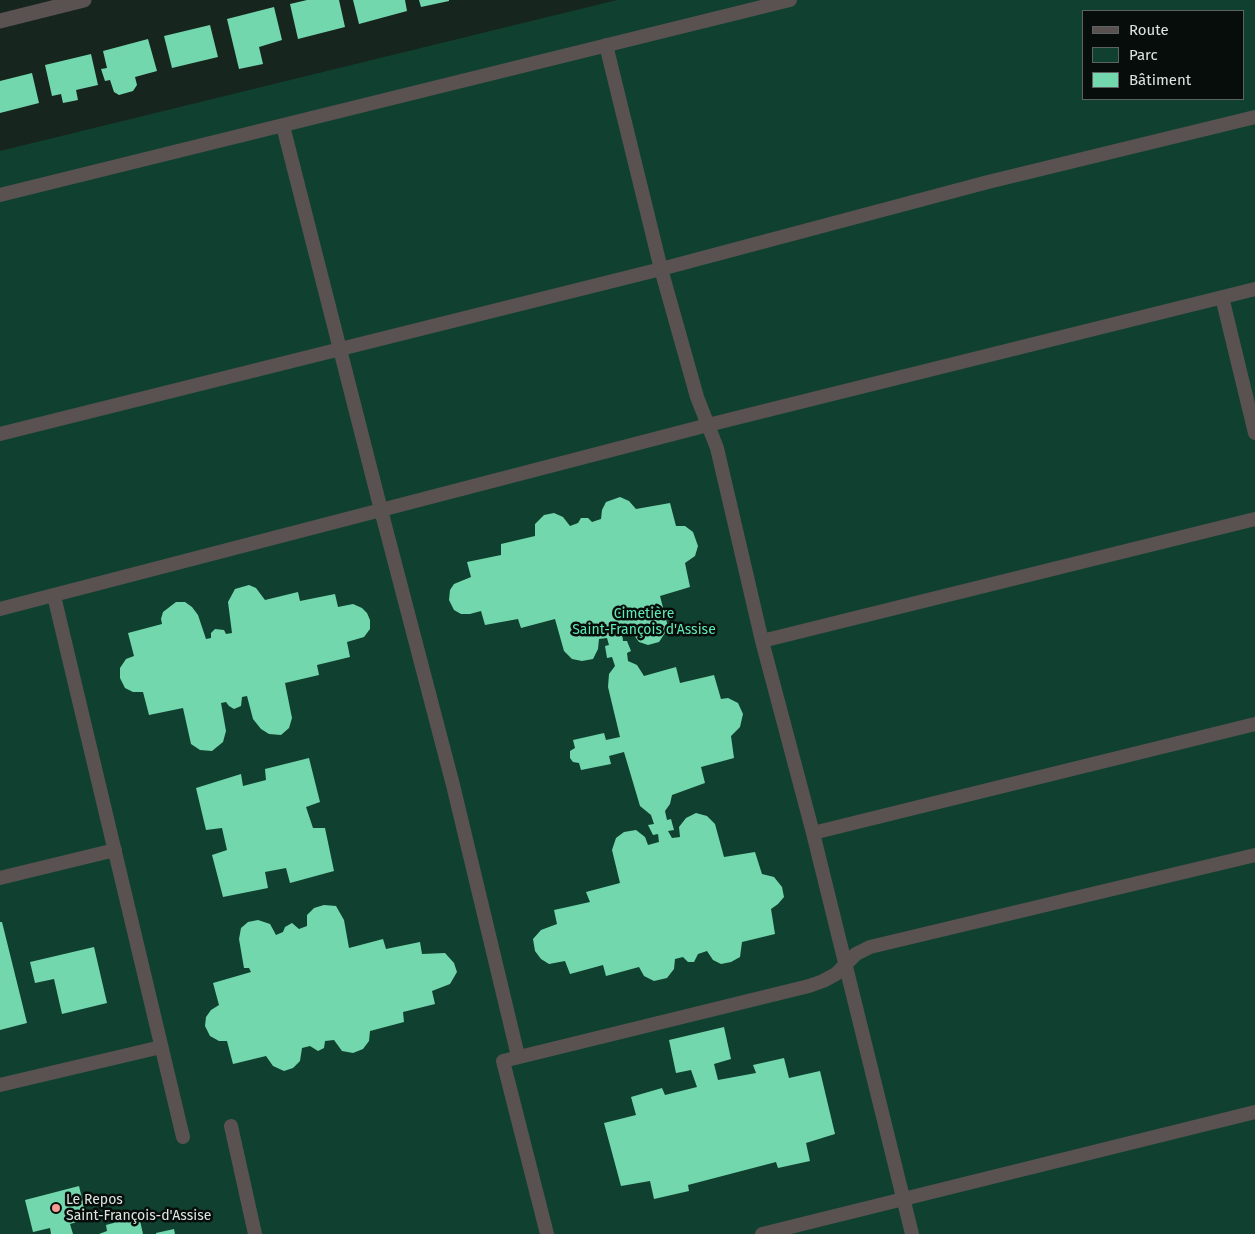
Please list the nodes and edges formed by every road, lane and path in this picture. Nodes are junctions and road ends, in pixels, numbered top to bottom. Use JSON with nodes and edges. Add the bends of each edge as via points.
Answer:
{"nodes":[{"id":1,"x":84,"y":0,"type":"edge"},
{"id":2,"x":790,"y":0,"type":"edge"},
{"id":3,"x":0,"y":21,"type":"edge"},
{"id":4,"x":606,"y":45,"type":"junction"},
{"id":5,"x":1255,"y":117,"type":"edge"},
{"id":6,"x":282,"y":126,"type":"junction"},
{"id":7,"x":0,"y":195,"type":"edge"},
{"id":8,"x":662,"y":269,"type":"junction"},
{"id":9,"x":1255,"y":289,"type":"edge"},
{"id":10,"x":1222,"y":297,"type":"junction"},
{"id":11,"x":339,"y":349,"type":"junction"},
{"id":12,"x":708,"y":425,"type":"junction"},
{"id":13,"x":1255,"y":433,"type":"edge"},
{"id":14,"x":0,"y":434,"type":"edge"},
{"id":15,"x":381,"y":510,"type":"junction"},
{"id":16,"x":1255,"y":519,"type":"edge"},
{"id":17,"x":54,"y":596,"type":"junction"},
{"id":18,"x":0,"y":610,"type":"edge"},
{"id":19,"x":762,"y":641,"type":"junction"},
{"id":20,"x":1255,"y":724,"type":"edge"},
{"id":21,"x":813,"y":833,"type":"junction"},
{"id":22,"x":114,"y":850,"type":"junction"},
{"id":23,"x":1255,"y":855,"type":"edge"},
{"id":24,"x":0,"y":878,"type":"edge"},
{"id":25,"x":845,"y":965,"type":"junction"},
{"id":26,"x":161,"y":1047,"type":"junction"},
{"id":27,"x":518,"y":1056,"type":"junction"},
{"id":28,"x":0,"y":1085,"type":"edge"},
{"id":29,"x":1255,"y":1112,"type":"edge"},
{"id":30,"x":231,"y":1126,"type":"dead end"},
{"id":31,"x":182,"y":1137,"type":"dead end"},
{"id":32,"x":903,"y":1199,"type":"junction"},
{"id":33,"x":255,"y":1234,"type":"edge"},
{"id":34,"x":547,"y":1234,"type":"edge"},
{"id":35,"x":762,"y":1234,"type":"edge"},
{"id":36,"x":912,"y":1234,"type":"edge"}],
"edges":[{"from":1,"to":3,"type":"street"},
{"from":2,"to":4,"type":"lane"},
{"from":4,"to":6,"type":"lane"},
{"from":4,"to":8,"type":"lane"},
{"from":5,"to":8,"type":"lane","via":[[988,182]]},
{"from":6,"to":7,"type":"lane"},
{"from":6,"to":11,"type":"lane"},
{"from":8,"to":11,"type":"lane"},
{"from":8,"to":12,"type":"lane","via":[[697,397]]},
{"from":9,"to":10,"type":"lane"},
{"from":10,"to":12,"type":"lane"},
{"from":10,"to":13,"type":"lane"},
{"from":11,"to":14,"type":"lane"},
{"from":11,"to":15,"type":"lane"},
{"from":12,"to":15,"type":"lane"},
{"from":12,"to":19,"type":"lane","via":[[717,448]]},
{"from":15,"to":17,"type":"lane"},
{"from":15,"to":27,"type":"lane","via":[[460,813]]},
{"from":16,"to":19,"type":"lane"},
{"from":17,"to":18,"type":"lane"},
{"from":17,"to":22,"type":"lane"},
{"from":19,"to":21,"type":"lane"},
{"from":20,"to":21,"type":"lane"},
{"from":21,"to":25,"type":"lane"},
{"from":22,"to":24,"type":"lane"},
{"from":22,"to":26,"type":"lane"},
{"from":23,"to":25,"type":"lane","via":[[870,947]]},
{"from":25,"to":27,"type":"lane","via":[[823,982],[809,986]]},
{"from":25,"to":32,"type":"lane"},
{"from":26,"to":28,"type":"lane"},
{"from":26,"to":31,"type":"lane"},
{"from":27,"to":34,"type":"lane","via":[[502,1061]]},
{"from":29,"to":32,"type":"lane"},
{"from":30,"to":33,"type":"lane"},
{"from":32,"to":35,"type":"lane"},
{"from":32,"to":36,"type":"lane"}]}
